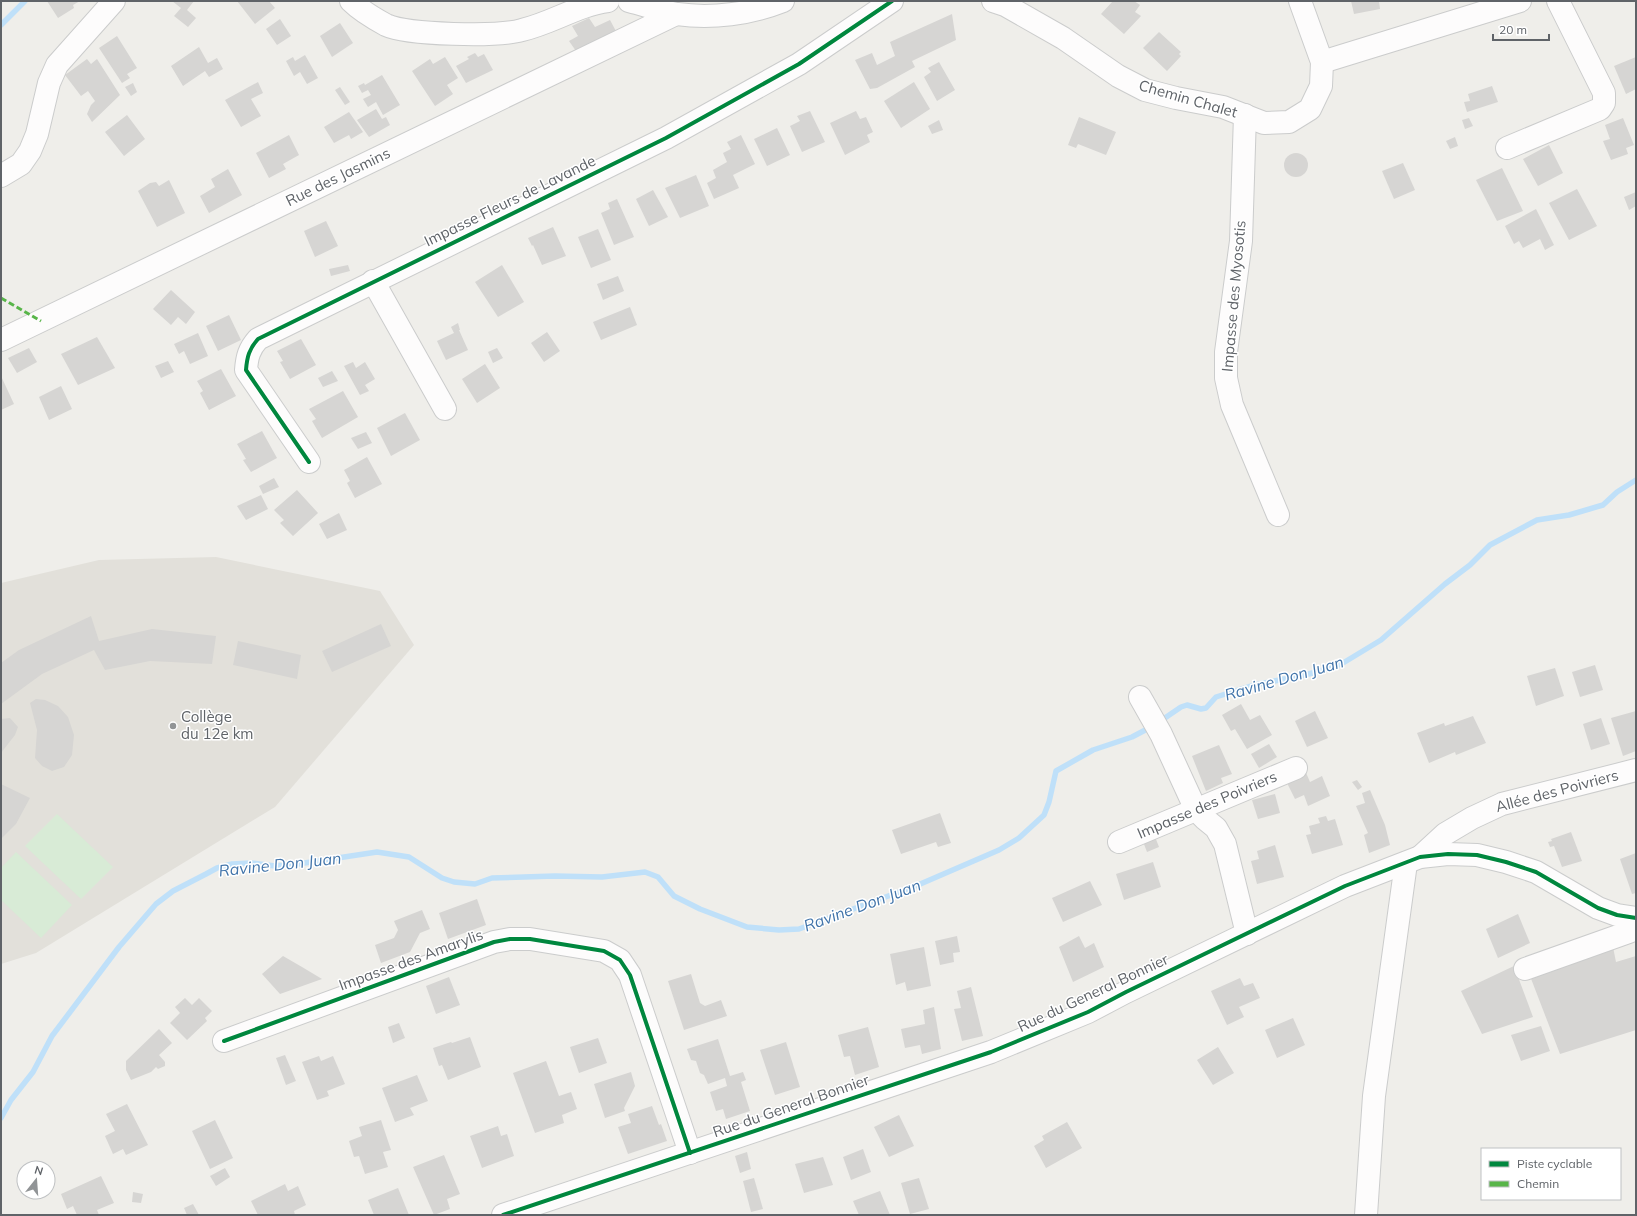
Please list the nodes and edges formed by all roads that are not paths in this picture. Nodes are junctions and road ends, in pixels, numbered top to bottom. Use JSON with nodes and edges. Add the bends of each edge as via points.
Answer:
{"nodes":[{"id":1,"x":114,"y":1,"type":"edge"},
{"id":2,"x":351,"y":1,"type":"edge"},
{"id":3,"x":608,"y":1,"type":"edge"},
{"id":4,"x":629,"y":1,"type":"edge"},
{"id":5,"x":783,"y":1,"type":"edge"},
{"id":6,"x":892,"y":1,"type":"edge"},
{"id":7,"x":992,"y":1,"type":"edge"},
{"id":8,"x":1300,"y":1,"type":"edge"},
{"id":9,"x":1520,"y":1,"type":"edge"},
{"id":10,"x":1558,"y":1,"type":"edge"},
{"id":11,"x":676,"y":14,"type":"junction"},
{"id":12,"x":1322,"y":62,"type":"junction"},
{"id":13,"x":1245,"y":115,"type":"junction"},
{"id":14,"x":1507,"y":148,"type":"dead end"},
{"id":15,"x":1,"y":176,"type":"edge"},
{"id":16,"x":373,"y":282,"type":"junction"},
{"id":17,"x":1,"y":340,"type":"edge"},
{"id":18,"x":445,"y":409,"type":"dead end"},
{"id":19,"x":309,"y":462,"type":"dead end"},
{"id":20,"x":1278,"y":516,"type":"dead end"},
{"id":21,"x":1144,"y":704,"type":"dead end"},
{"id":22,"x":1296,"y":768,"type":"dead end"},
{"id":23,"x":1636,"y":770,"type":"edge"},
{"id":24,"x":1196,"y":810,"type":"junction"},
{"id":25,"x":1119,"y":842,"type":"dead end"},
{"id":26,"x":1413,"y":860,"type":"junction"},
{"id":27,"x":1634,"y":918,"type":"edge"},
{"id":28,"x":1247,"y":934,"type":"junction"},
{"id":29,"x":1525,"y":969,"type":"dead end"},
{"id":30,"x":224,"y":1041,"type":"dead end"},
{"id":31,"x":690,"y":1153,"type":"junction"},
{"id":32,"x":503,"y":1215,"type":"edge"},
{"id":33,"x":1366,"y":1215,"type":"edge"}],
"edges":[{"from":1,"to":15,"type":"street","via":[[57,65],[49,83],[37,134],[30,151],[21,164]]},
{"from":2,"to":3,"type":"street","via":[[386,25],[402,30],[477,35],[522,30],[592,3]]},
{"from":4,"to":11,"type":"street"},
{"from":5,"to":11,"type":"street","via":[[763,9],[710,17]]},
{"from":6,"to":16,"type":"street","name":"Impasse Fleurs de Lavande","via":[[799,64],[666,138]]},
{"from":7,"to":13,"type":"street","name":"Chemin Chalet","via":[[1005,5],[1063,38],[1118,76],[1145,90],[1223,107]]},
{"from":8,"to":12,"type":"street","name":"Chemin Chalet"},
{"from":9,"to":12,"type":"street"},
{"from":10,"to":14,"type":"street","via":[[1604,93],[1604,102],[1600,109]]},
{"from":11,"to":17,"type":"street","name":"Rue des Jasmins"},
{"from":12,"to":13,"type":"street","name":"Chemin Chalet","via":[[1321,86],[1310,109],[1289,122],[1264,123]]},
{"from":13,"to":20,"type":"street","name":"Impasse des Myosotis","via":[[1241,242],[1226,352],[1226,378],[1232,405]]},
{"from":16,"to":18,"type":"street"},
{"from":16,"to":19,"type":"street","name":"Impasse Fleurs de Lavande","via":[[272,331],[258,339],[250,348],[246,370]]},
{"from":21,"to":24,"type":"street","via":[[1161,734]]},
{"from":22,"to":24,"type":"street","name":"Impasse des Poivriers"},
{"from":23,"to":26,"type":"street","name":"Allée des Poivriers","via":[[1502,804],[1445,834]]},
{"from":24,"to":25,"type":"street","name":"Impasse des Poivriers"},
{"from":24,"to":28,"type":"street","via":[[1216,828],[1225,844]]},
{"from":26,"to":27,"type":"street","name":"Rue du General Bonnier","via":[[1448,854],[1477,855],[1506,862],[1536,872],[1598,908]]},
{"from":26,"to":28,"type":"street","name":"Rue du General Bonnier","via":[[1345,886]]},
{"from":26,"to":33,"type":"street","via":[[1374,1096]]},
{"from":27,"to":29,"type":"street","via":[[1629,932]]},
{"from":28,"to":31,"type":"street","name":"Rue du General Bonnier","via":[[1088,1012],[991,1052]]},
{"from":30,"to":31,"type":"street","name":"Impasse des Amarylis","via":[[494,942],[530,939],[604,951],[620,960],[630,975]]},
{"from":31,"to":32,"type":"street","name":"Rue du General Bonnier"}]}
